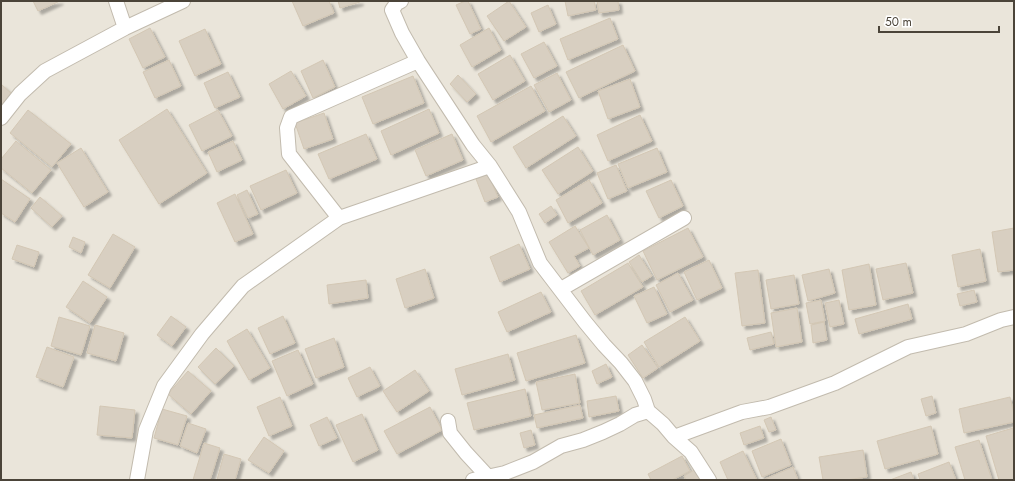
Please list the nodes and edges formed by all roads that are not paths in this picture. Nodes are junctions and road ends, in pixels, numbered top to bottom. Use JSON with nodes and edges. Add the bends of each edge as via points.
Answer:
{"nodes":[{"id":1,"x":116,"y":1,"type":"edge"},
{"id":2,"x":183,"y":1,"type":"edge"},
{"id":3,"x":401,"y":1,"type":"edge"},
{"id":4,"x":125,"y":28,"type":"junction"},
{"id":5,"x":418,"y":61,"type":"junction"},
{"id":6,"x":1,"y":118,"type":"edge"},
{"id":7,"x":490,"y":166,"type":"junction"},
{"id":8,"x":339,"y":218,"type":"junction"},
{"id":9,"x":684,"y":218,"type":"dead end"},
{"id":10,"x":561,"y":289,"type":"junction"},
{"id":11,"x":1014,"y":318,"type":"edge"},
{"id":12,"x":648,"y":411,"type":"junction"},
{"id":13,"x":448,"y":422,"type":"dead end"},
{"id":14,"x":674,"y":437,"type":"junction"},
{"id":15,"x":489,"y":478,"type":"edge"},
{"id":16,"x":137,"y":480,"type":"edge"},
{"id":17,"x":474,"y":480,"type":"edge"},
{"id":18,"x":710,"y":480,"type":"edge"}],
"edges":[{"from":1,"to":4,"type":"street"},
{"from":2,"to":4,"type":"street"},
{"from":3,"to":5,"type":"street","via":[[392,10]]},
{"from":4,"to":6,"type":"street","via":[[45,71],[20,94]]},
{"from":5,"to":7,"type":"street","via":[[473,145]]},
{"from":5,"to":8,"type":"street","via":[[291,117],[287,128],[289,154]]},
{"from":7,"to":8,"type":"street"},
{"from":7,"to":10,"type":"street","via":[[519,212],[540,262]]},
{"from":8,"to":16,"type":"street","via":[[243,286],[202,334],[164,386],[146,430]]},
{"from":9,"to":10,"type":"street"},
{"from":10,"to":12,"type":"street","via":[[635,381]]},
{"from":11,"to":14,"type":"street","via":[[1001,320],[966,334],[908,347],[835,383],[769,408],[742,412]]},
{"from":12,"to":14,"type":"street"},
{"from":12,"to":15,"type":"street","via":[[561,446],[533,462]]},
{"from":13,"to":15,"type":"street","via":[[450,433]]},
{"from":14,"to":18,"type":"street","via":[[691,452]]},
{"from":15,"to":17,"type":"street"}]}
